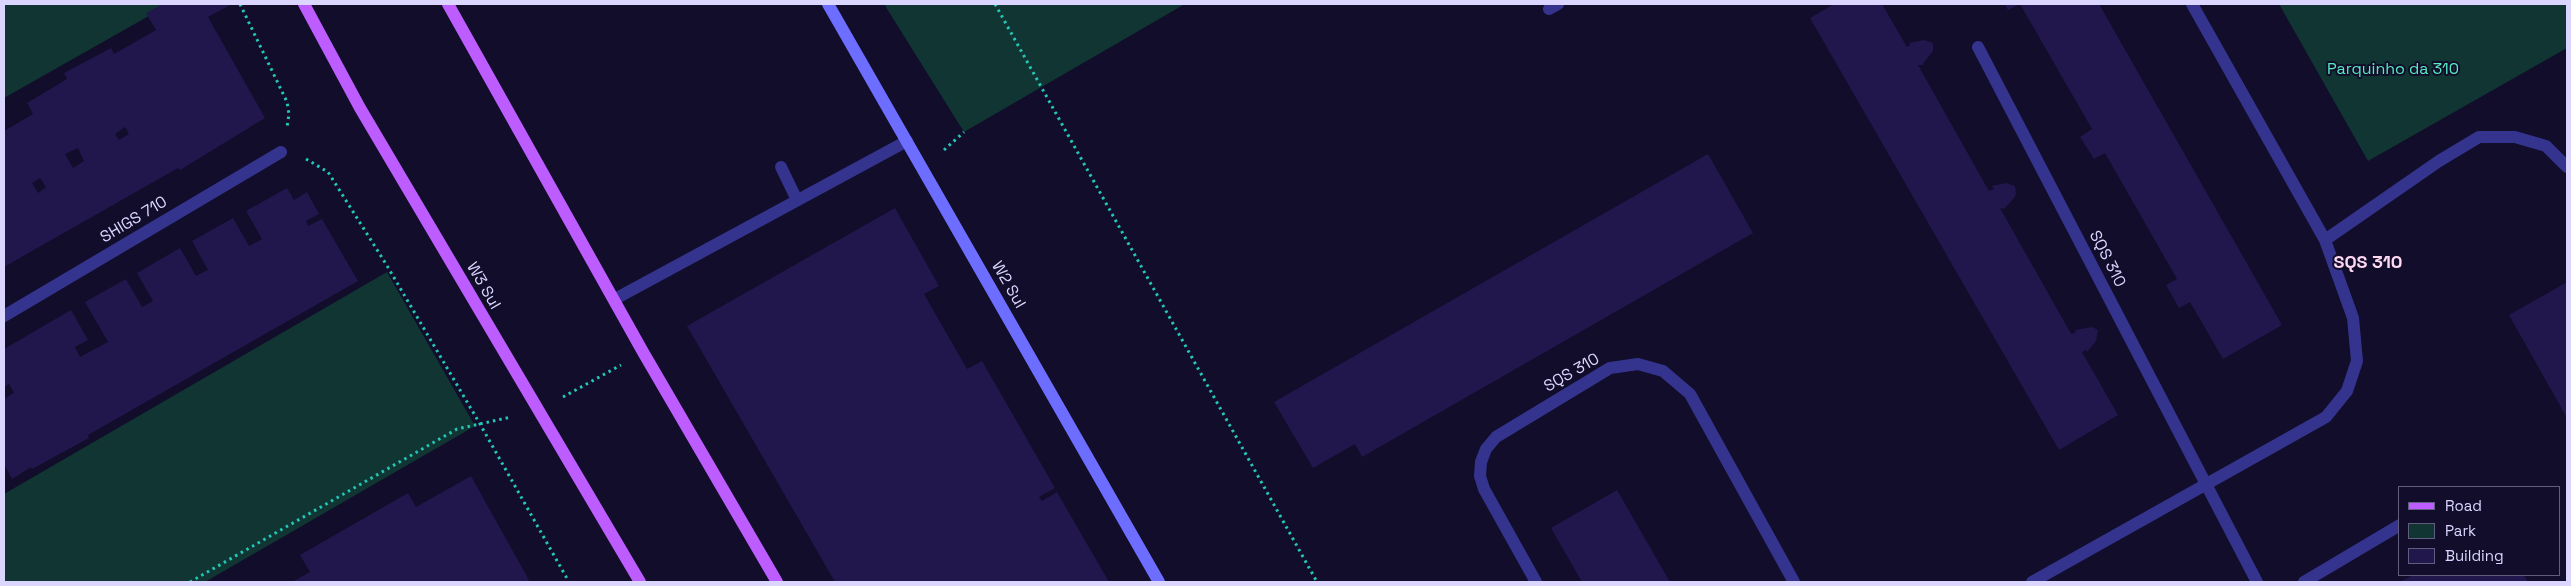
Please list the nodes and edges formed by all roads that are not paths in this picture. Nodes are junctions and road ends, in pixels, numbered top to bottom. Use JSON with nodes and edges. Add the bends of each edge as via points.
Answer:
{"nodes":[{"id":1,"x":304,"y":4,"type":"edge"},
{"id":2,"x":448,"y":4,"type":"edge"},
{"id":3,"x":828,"y":4,"type":"edge"},
{"id":4,"x":2192,"y":4,"type":"edge"},
{"id":5,"x":1978,"y":46,"type":"dead end"},
{"id":6,"x":907,"y":141,"type":"junction"},
{"id":7,"x":275,"y":155,"type":"road end"},
{"id":8,"x":781,"y":167,"type":"dead end"},
{"id":9,"x":2567,"y":167,"type":"edge"},
{"id":10,"x":797,"y":200,"type":"junction"},
{"id":11,"x":2325,"y":240,"type":"junction"},
{"id":12,"x":615,"y":298,"type":"junction"},
{"id":13,"x":4,"y":316,"type":"edge"},
{"id":14,"x":2206,"y":486,"type":"junction"},
{"id":15,"x":2398,"y":526,"type":"edge"},
{"id":16,"x":1786,"y":566,"type":"junction"},
{"id":17,"x":640,"y":582,"type":"edge"},
{"id":18,"x":778,"y":582,"type":"edge"},
{"id":19,"x":1159,"y":582,"type":"edge"},
{"id":20,"x":1536,"y":582,"type":"edge"},
{"id":21,"x":1794,"y":582,"type":"edge"},
{"id":22,"x":1801,"y":582,"type":"edge"},
{"id":23,"x":2032,"y":582,"type":"edge"},
{"id":24,"x":2257,"y":582,"type":"edge"},
{"id":25,"x":2304,"y":582,"type":"edge"}],
"edges":[{"from":1,"to":17,"type":"main road","name":"W3 Sul","via":[[365,116]]},
{"from":2,"to":12,"type":"main road"},
{"from":3,"to":6,"type":"street","name":"W2 Sul"},
{"from":4,"to":11,"type":"street"},
{"from":5,"to":14,"type":"street","name":"SQS 310"},
{"from":6,"to":10,"type":"street"},
{"from":6,"to":19,"type":"street","name":"W2 Sul"},
{"from":7,"to":13,"type":"street","name":"SHIGS 710"},
{"from":8,"to":10,"type":"street"},
{"from":9,"to":11,"type":"street","via":[[2546,146],[2515,137],[2479,137]]},
{"from":10,"to":12,"type":"street"},
{"from":11,"to":14,"type":"street","via":[[2353,318],[2357,360],[2347,391],[2326,417]]},
{"from":12,"to":18,"type":"main road","via":[[643,352]]},
{"from":14,"to":23,"type":"street"},
{"from":14,"to":24,"type":"street","name":"SQS 310"},
{"from":15,"to":25,"type":"street"},
{"from":16,"to":20,"type":"street","name":"SQS 310","via":[[1690,394],[1663,371],[1638,364],[1610,368],[1496,437],[1486,449],[1480,476],[1484,490]]},
{"from":16,"to":21,"type":"street","name":"SQS 310"},
{"from":16,"to":22,"type":"street","name":"SQS 310"}]}
